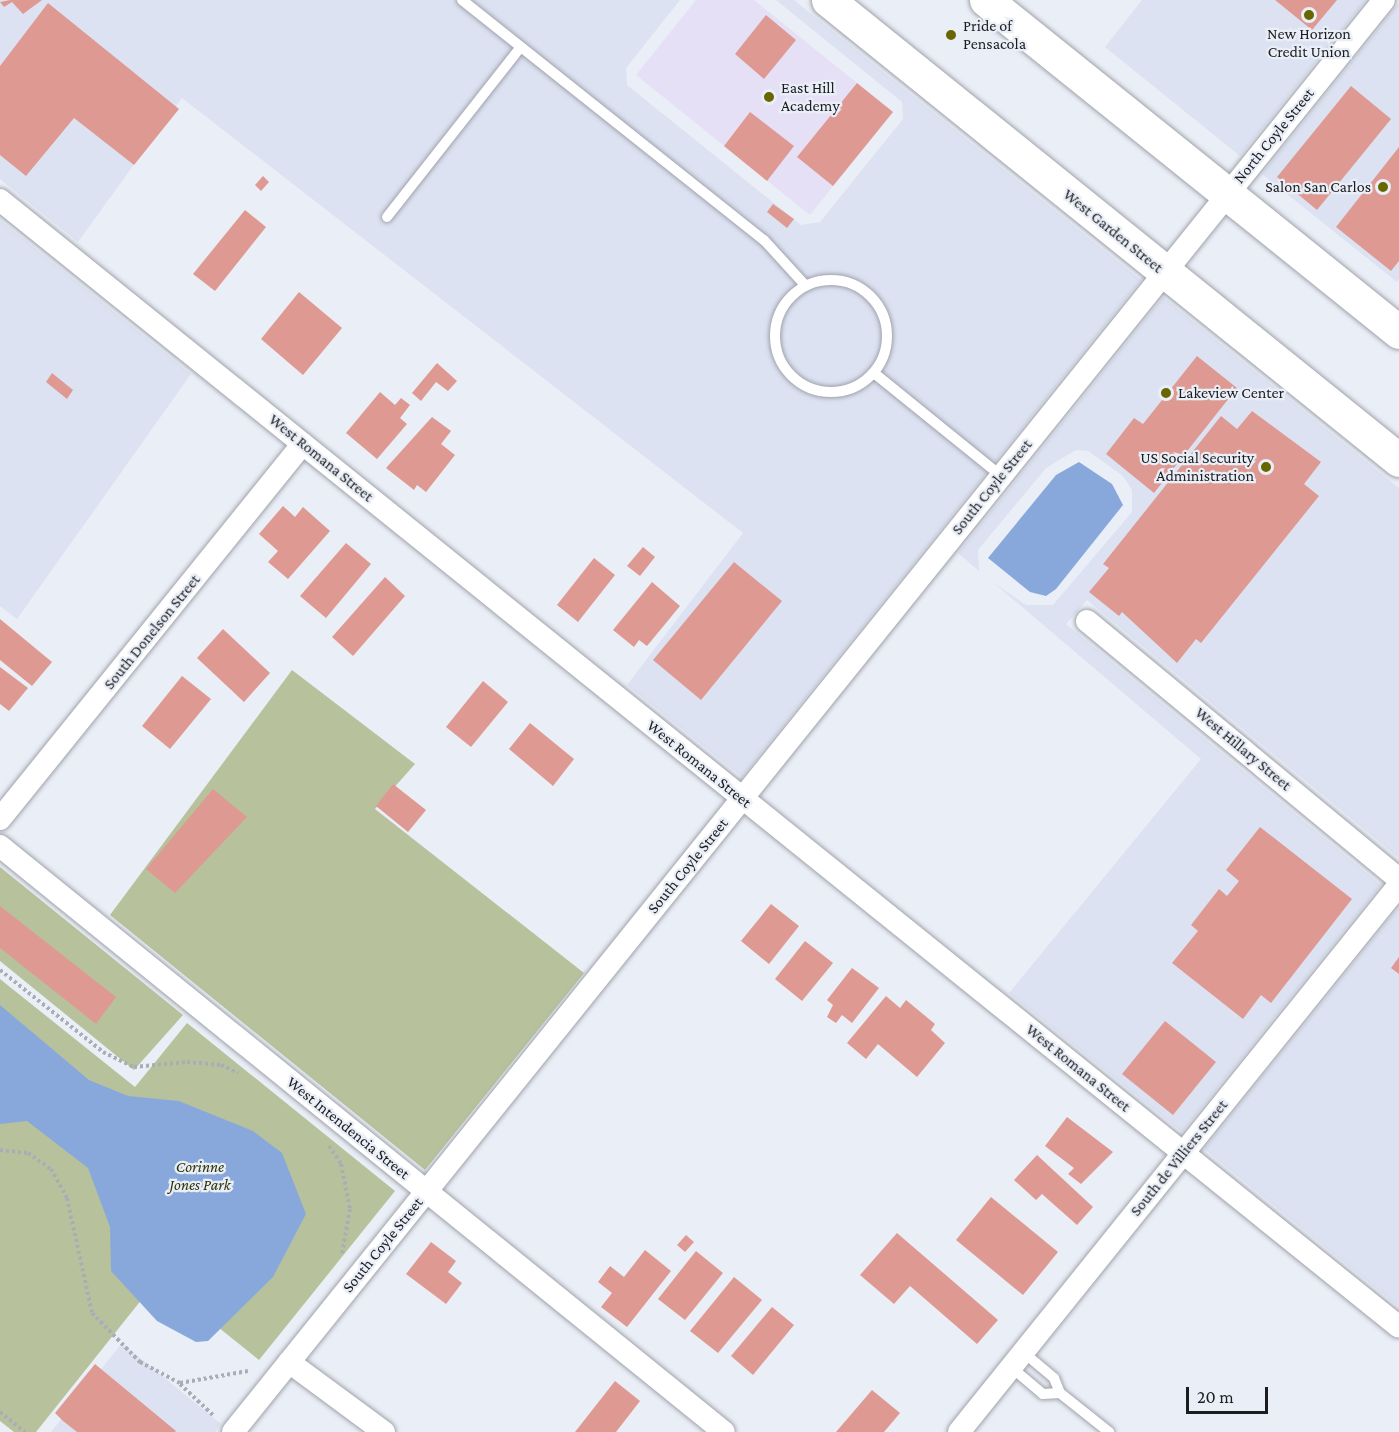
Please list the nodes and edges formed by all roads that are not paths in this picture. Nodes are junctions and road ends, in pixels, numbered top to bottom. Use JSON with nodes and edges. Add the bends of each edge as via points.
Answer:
{"nodes":[{"id":1,"x":462,"y":0,"type":"edge"},
{"id":2,"x":828,"y":0,"type":"edge"},
{"id":3,"x":986,"y":0,"type":"edge"},
{"id":4,"x":1384,"y":0,"type":"edge"},
{"id":5,"x":521,"y":47,"type":"junction"},
{"id":6,"x":1228,"y":194,"type":"junction"},
{"id":7,"x":0,"y":200,"type":"edge"},
{"id":8,"x":387,"y":218,"type":"dead end"},
{"id":9,"x":1165,"y":272,"type":"junction"},
{"id":10,"x":806,"y":286,"type":"junction"},
{"id":11,"x":1399,"y":332,"type":"edge"},
{"id":12,"x":873,"y":373,"type":"junction"},
{"id":13,"x":303,"y":444,"type":"junction"},
{"id":14,"x":1399,"y":460,"type":"edge"},
{"id":15,"x":1001,"y":476,"type":"junction"},
{"id":16,"x":1087,"y":621,"type":"dead end"},
{"id":17,"x":742,"y":798,"type":"junction"},
{"id":18,"x":0,"y":819,"type":"edge"},
{"id":19,"x":0,"y":846,"type":"edge"},
{"id":20,"x":1399,"y":879,"type":"edge"},
{"id":21,"x":1399,"y":885,"type":"edge"},
{"id":22,"x":1183,"y":1153,"type":"junction"},
{"id":23,"x":426,"y":1191,"type":"junction"},
{"id":24,"x":1399,"y":1327,"type":"edge"},
{"id":25,"x":1017,"y":1359,"type":"junction"},
{"id":26,"x":289,"y":1362,"type":"junction"},
{"id":27,"x":1060,"y":1393,"type":"junction"},
{"id":28,"x":233,"y":1432,"type":"edge"},
{"id":29,"x":384,"y":1432,"type":"edge"},
{"id":30,"x":724,"y":1432,"type":"edge"},
{"id":31,"x":959,"y":1432,"type":"edge"},
{"id":32,"x":1109,"y":1432,"type":"edge"}],
"edges":[{"from":1,"to":5,"type":"lane"},
{"from":2,"to":9,"type":"main road","name":"West Garden Street"},
{"from":3,"to":6,"type":"main road"},
{"from":4,"to":6,"type":"street","name":"North Coyle Street"},
{"from":5,"to":8,"type":"lane"},
{"from":5,"to":10,"type":"lane","via":[[764,240]]},
{"from":6,"to":9,"type":"street","name":"North Coyle Street"},
{"from":6,"to":11,"type":"main road"},
{"from":7,"to":13,"type":"street","name":"West Romana Street"},
{"from":9,"to":14,"type":"main road","name":"West Garden Street"},
{"from":9,"to":15,"type":"street","name":"South Coyle Street"},
{"from":10,"to":12,"type":"lane","via":[[834,279],[851,284],[878,306],[887,340]]},
{"from":10,"to":12,"type":"lane","via":[[786,302],[777,319],[775,338],[789,373],[803,385],[841,391]]},
{"from":12,"to":15,"type":"lane"},
{"from":13,"to":17,"type":"street","name":"West Romana Street"},
{"from":13,"to":18,"type":"street","name":"South Donelson Street"},
{"from":15,"to":17,"type":"street","name":"South Coyle Street"},
{"from":16,"to":20,"type":"street","name":"West Hillary Street"},
{"from":17,"to":22,"type":"street","name":"West Romana Street"},
{"from":17,"to":23,"type":"street","name":"South Coyle Street"},
{"from":19,"to":23,"type":"street","name":"West Intendencia Street"},
{"from":21,"to":22,"type":"street","name":"South de Villiers Street"},
{"from":22,"to":24,"type":"street","name":"West Romana Street"},
{"from":22,"to":25,"type":"street","name":"South de Villiers Street"},
{"from":23,"to":26,"type":"street","name":"South Coyle Street"},
{"from":23,"to":30,"type":"street","name":"West Intendencia Street"},
{"from":25,"to":27,"type":"lane","via":[[1054,1378]]},
{"from":25,"to":27,"type":"lane","via":[[1042,1394]]},
{"from":25,"to":31,"type":"street","name":"South de Villiers Street"},
{"from":26,"to":28,"type":"street","name":"South Coyle Street"},
{"from":26,"to":29,"type":"street"},
{"from":27,"to":32,"type":"lane"}]}
